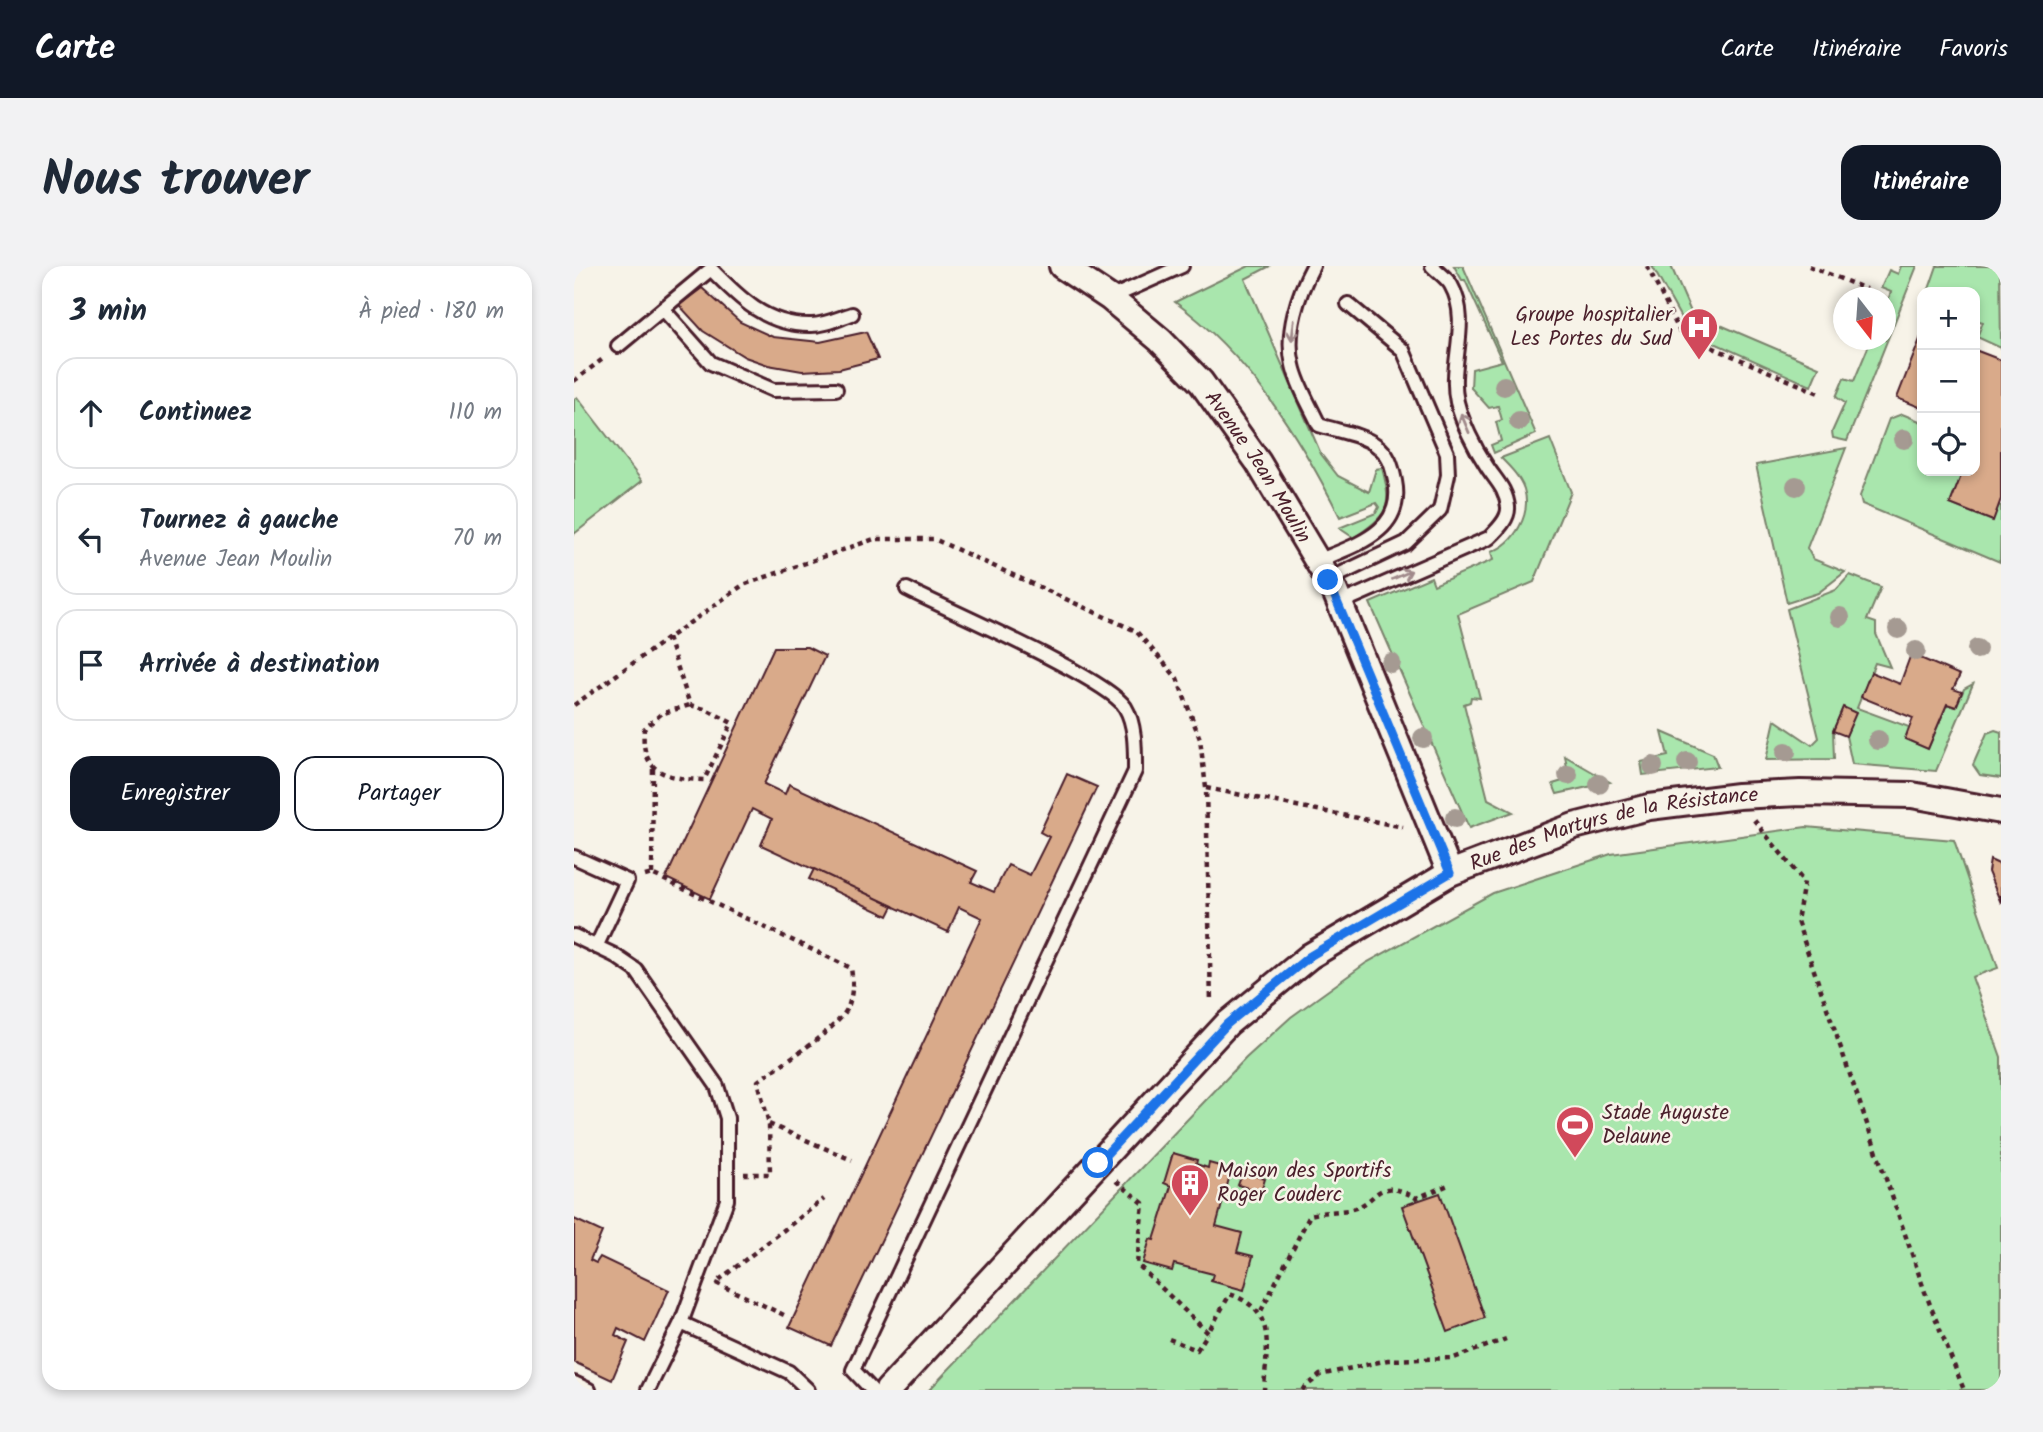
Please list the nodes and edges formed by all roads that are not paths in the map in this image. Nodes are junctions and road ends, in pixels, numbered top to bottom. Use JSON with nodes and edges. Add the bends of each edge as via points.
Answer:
{"nodes":[{"id":1,"x":1062,"y":266,"type":"edge"},
{"id":2,"x":1182,"y":266,"type":"edge"},
{"id":3,"x":1313,"y":266,"type":"edge"},
{"id":4,"x":1432,"y":266,"type":"edge"},
{"id":5,"x":1110,"y":298,"type":"junction"},
{"id":6,"x":1348,"y":304,"type":"dead end"},
{"id":7,"x":663,"y":309,"type":"junction"},
{"id":8,"x":852,"y":314,"type":"dead end"},
{"id":9,"x":618,"y":346,"type":"road end"},
{"id":10,"x":836,"y":389,"type":"dead end"},
{"id":11,"x":1323,"y":570,"type":"junction"},
{"id":12,"x":906,"y":589,"type":"dead end"},
{"id":13,"x":1340,"y":603,"type":"junction"},
{"id":14,"x":2001,"y":811,"type":"edge"},
{"id":15,"x":574,"y":857,"type":"edge"},
{"id":16,"x":1450,"y":873,"type":"junction"},
{"id":17,"x":574,"y":936,"type":"edge"},
{"id":18,"x":596,"y":947,"type":"junction"},
{"id":19,"x":681,"y":1323,"type":"junction"},
{"id":20,"x":574,"y":1383,"type":"edge"},
{"id":21,"x":589,"y":1390,"type":"edge"},
{"id":22,"x":648,"y":1390,"type":"edge"},
{"id":23,"x":808,"y":1390,"type":"edge"},
{"id":24,"x":872,"y":1390,"type":"edge"},
{"id":25,"x":888,"y":1390,"type":"edge"}],
"edges":[{"from":1,"to":5,"type":"street","name":"Avenue Jean Moulin"},
{"from":2,"to":5,"type":"lane"},
{"from":3,"to":11,"type":"lane","one_way":true,"via":[[1300,290],[1292,334],[1293,366],[1320,425],[1375,444],[1391,461],[1397,491],[1393,514],[1378,533]]},
{"from":13,"to":4,"type":"lane","one_way":true,"via":[[1489,538],[1502,525],[1508,509],[1502,484],[1486,465],[1457,402],[1454,379],[1459,317],[1451,285]]},
{"from":5,"to":11,"type":"street","name":"Avenue Jean Moulin","via":[[1201,382],[1258,462]]},
{"from":6,"to":11,"type":"lane","via":[[1403,350],[1447,453],[1448,475],[1440,510],[1406,543]]},
{"from":7,"to":8,"type":"lane","via":[[711,269],[741,300],[774,321],[811,326]]},
{"from":7,"to":9,"type":"lane"},
{"from":7,"to":10,"type":"lane","via":[[711,363],[773,390]]},
{"from":11,"to":13,"type":"street","name":"Avenue Jean Moulin"},
{"from":12,"to":24,"type":"lane","via":[[1089,679],[1125,707],[1134,739],[1135,771],[853,1370]]},
{"from":13,"to":16,"type":"street","name":"Avenue Jean Moulin"},
{"from":14,"to":16,"type":"street","name":"Rue des Martyrs de la Résistance","via":[[1912,795],[1738,796],[1649,807],[1574,827]]},
{"from":15,"to":18,"type":"lane","via":[[627,881]]},
{"from":16,"to":25,"type":"street","name":"Rue des Martyrs de la Résistance","via":[[1310,956],[1227,1024]]},
{"from":17,"to":18,"type":"lane"},
{"from":18,"to":19,"type":"lane","via":[[636,970],[717,1086],[727,1118],[727,1200]]},
{"from":19,"to":22,"type":"lane"},
{"from":19,"to":23,"type":"lane","via":[[789,1372]]},
{"from":20,"to":21,"type":"lane"}]}
